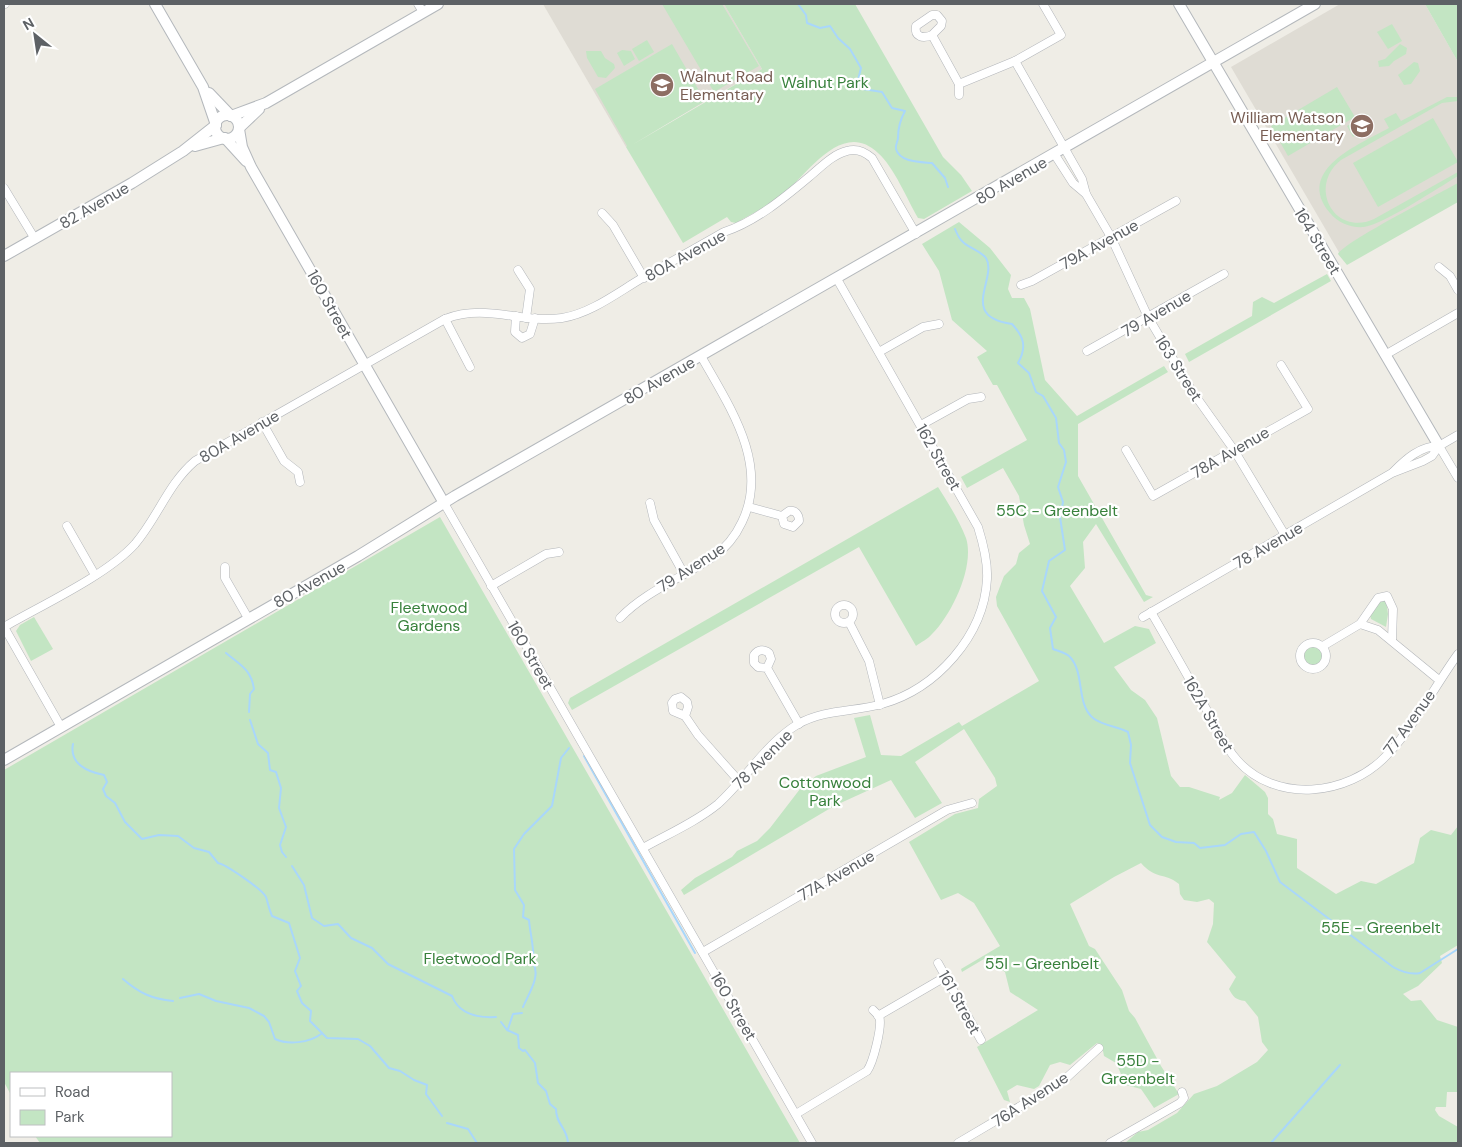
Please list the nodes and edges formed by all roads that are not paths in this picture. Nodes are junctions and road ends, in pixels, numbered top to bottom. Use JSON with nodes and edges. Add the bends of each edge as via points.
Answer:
{"nodes":[{"id":1,"x":155,"y":4,"type":"edge"},
{"id":2,"x":438,"y":4,"type":"edge"},
{"id":3,"x":1043,"y":4,"type":"edge"},
{"id":4,"x":1179,"y":4,"type":"edge"},
{"id":5,"x":1316,"y":4,"type":"edge"},
{"id":6,"x":1303,"y":7,"type":"edge"},
{"id":7,"x":420,"y":8,"type":"edge"},
{"id":8,"x":932,"y":35,"type":"dead end"},
{"id":9,"x":1015,"y":61,"type":"junction"},
{"id":10,"x":1214,"y":62,"type":"junction"},
{"id":11,"x":959,"y":84,"type":"junction"},
{"id":12,"x":203,"y":87,"type":"junction"},
{"id":13,"x":959,"y":95,"type":"dead end"},
{"id":14,"x":263,"y":104,"type":"junction"},
{"id":15,"x":231,"y":116,"type":"junction"},
{"id":16,"x":216,"y":125,"type":"junction"},
{"id":17,"x":239,"y":128,"type":"junction"},
{"id":18,"x":225,"y":138,"type":"junction"},
{"id":19,"x":1065,"y":149,"type":"junction"},
{"id":20,"x":183,"y":151,"type":"junction"},
{"id":21,"x":1055,"y":155,"type":"junction"},
{"id":22,"x":252,"y":167,"type":"junction"},
{"id":23,"x":4,"y":188,"type":"edge"},
{"id":24,"x":1086,"y":194,"type":"junction"},
{"id":25,"x":1176,"y":201,"type":"dead end"},
{"id":26,"x":602,"y":214,"type":"dead end"},
{"id":27,"x":916,"y":234,"type":"junction"},
{"id":28,"x":1111,"y":237,"type":"junction"},
{"id":29,"x":34,"y":239,"type":"junction"},
{"id":30,"x":4,"y":256,"type":"edge"},
{"id":31,"x":1439,"y":267,"type":"dead end"},
{"id":32,"x":518,"y":270,"type":"dead end"},
{"id":33,"x":1224,"y":274,"type":"dead end"},
{"id":34,"x":644,"y":278,"type":"junction"},
{"id":35,"x":837,"y":279,"type":"junction"},
{"id":36,"x":1021,"y":285,"type":"dead end"},
{"id":37,"x":1458,"y":290,"type":"edge"},
{"id":38,"x":1458,"y":313,"type":"edge"},
{"id":39,"x":516,"y":316,"type":"junction"},
{"id":40,"x":1148,"y":317,"type":"junction"},
{"id":41,"x":531,"y":318,"type":"junction"},
{"id":42,"x":445,"y":319,"type":"junction"},
{"id":43,"x":939,"y":324,"type":"dead end"},
{"id":44,"x":1088,"y":351,"type":"dead end"},
{"id":45,"x":879,"y":352,"type":"junction"},
{"id":46,"x":1386,"y":355,"type":"junction"},
{"id":47,"x":701,"y":356,"type":"junction"},
{"id":48,"x":363,"y":365,"type":"junction"},
{"id":49,"x":1281,"y":365,"type":"dead end"},
{"id":50,"x":470,"y":367,"type":"dead end"},
{"id":51,"x":981,"y":397,"type":"dead end"},
{"id":52,"x":262,"y":422,"type":"junction"},
{"id":53,"x":921,"y":425,"type":"junction"},
{"id":54,"x":1458,"y":435,"type":"edge"},
{"id":55,"x":1439,"y":446,"type":"junction"},
{"id":56,"x":1126,"y":450,"type":"dead end"},
{"id":57,"x":1234,"y":450,"type":"junction"},
{"id":58,"x":1458,"y":478,"type":"edge"},
{"id":59,"x":300,"y":482,"type":"dead end"},
{"id":60,"x":444,"y":503,"type":"junction"},
{"id":61,"x":650,"y":503,"type":"dead end"},
{"id":62,"x":749,"y":507,"type":"junction"},
{"id":63,"x":782,"y":516,"type":"dead end"},
{"id":64,"x":67,"y":526,"type":"dead end"},
{"id":65,"x":1285,"y":535,"type":"junction"},
{"id":66,"x":559,"y":552,"type":"dead end"},
{"id":67,"x":225,"y":567,"type":"dead end"},
{"id":68,"x":684,"y":574,"type":"junction"},
{"id":69,"x":95,"y":575,"type":"junction"},
{"id":70,"x":491,"y":586,"type":"junction"},
{"id":71,"x":1151,"y":612,"type":"junction"},
{"id":72,"x":1143,"y":617,"type":"dead end"},
{"id":73,"x":248,"y":618,"type":"junction"},
{"id":74,"x":620,"y":618,"type":"dead end"},
{"id":75,"x":849,"y":622,"type":"dead end"},
{"id":76,"x":1360,"y":624,"type":"junction"},
{"id":77,"x":4,"y":627,"type":"edge"},
{"id":78,"x":1392,"y":640,"type":"junction"},
{"id":79,"x":962,"y":645,"type":"joint"},
{"id":80,"x":1323,"y":646,"type":"dead end"},
{"id":81,"x":1458,"y":654,"type":"edge"},
{"id":82,"x":767,"y":668,"type":"dead end"},
{"id":83,"x":1439,"y":680,"type":"junction"},
{"id":84,"x":880,"y":705,"type":"junction"},
{"id":85,"x":685,"y":716,"type":"dead end"},
{"id":86,"x":799,"y":724,"type":"junction"},
{"id":87,"x":61,"y":727,"type":"junction"},
{"id":88,"x":4,"y":760,"type":"edge"},
{"id":89,"x":739,"y":781,"type":"junction"},
{"id":90,"x":1292,"y":788,"type":"joint"},
{"id":91,"x":972,"y":803,"type":"dead end"},
{"id":92,"x":643,"y":848,"type":"junction"},
{"id":93,"x":703,"y":952,"type":"junction"},
{"id":94,"x":938,"y":963,"type":"dead end"},
{"id":95,"x":946,"y":977,"type":"junction"},
{"id":96,"x":981,"y":1040,"type":"dead end"},
{"id":97,"x":1099,"y":1048,"type":"dead end"},
{"id":98,"x":1182,"y":1092,"type":"dead end"},
{"id":99,"x":796,"y":1114,"type":"junction"},
{"id":100,"x":812,"y":1143,"type":"edge"},
{"id":101,"x":958,"y":1143,"type":"edge"},
{"id":102,"x":1110,"y":1143,"type":"edge"}],
"edges":[{"from":1,"to":12,"type":"street"},
{"from":2,"to":7,"type":"street"},
{"from":3,"to":9,"type":"street","via":[[1061,34]]},
{"from":4,"to":10,"type":"street","name":"164 Street"},
{"from":5,"to":6,"type":"street","name":"80 Avenue"},
{"from":6,"to":10,"type":"street","name":"80 Avenue"},
{"from":7,"to":14,"type":"street"},
{"from":8,"to":11,"type":"street"},
{"from":9,"to":11,"type":"street"},
{"from":9,"to":19,"type":"street","name":"163 Street"},
{"from":10,"to":19,"type":"street","name":"80 Avenue"},
{"from":10,"to":46,"type":"street","name":"164 Street"},
{"from":11,"to":13,"type":"street"},
{"from":12,"to":15,"type":"street"},
{"from":12,"to":16,"type":"street"},
{"from":14,"to":15,"type":"street"},
{"from":14,"to":17,"type":"street"},
{"from":15,"to":16,"type":"street","via":[[223,116]]},
{"from":15,"to":17,"type":"street"},
{"from":16,"to":18,"type":"street","via":[[217,132]]},
{"from":16,"to":20,"type":"street","name":"82 Avenue"},
{"from":17,"to":18,"type":"street","via":[[236,135]]},
{"from":17,"to":22,"type":"street","name":"160 Street","via":[[242,147]]},
{"from":18,"to":20,"type":"street","name":"82 Avenue"},
{"from":18,"to":22,"type":"street","name":"160 Street"},
{"from":19,"to":21,"type":"street","name":"80 Avenue"},
{"from":19,"to":24,"type":"street","name":"163 Street","via":[[1082,179]]},
{"from":20,"to":29,"type":"street","name":"82 Avenue"},
{"from":21,"to":24,"type":"street","name":"163 Street","via":[[1073,183]]},
{"from":21,"to":27,"type":"street","name":"80 Avenue"},
{"from":22,"to":48,"type":"street","name":"160 Street"},
{"from":23,"to":29,"type":"street"},
{"from":24,"to":28,"type":"street","name":"163 Street"},
{"from":25,"to":28,"type":"street","name":"79A Avenue"},
{"from":26,"to":34,"type":"street","via":[[613,225]]},
{"from":27,"to":34,"type":"street","name":"80A Avenue","via":[[876,163],[860,151],[846,151],[782,200]]},
{"from":27,"to":35,"type":"street","name":"80 Avenue"},
{"from":28,"to":36,"type":"street","name":"79A Avenue"},
{"from":28,"to":40,"type":"street","name":"163 Street"},
{"from":29,"to":30,"type":"street","name":"82 Avenue"},
{"from":31,"to":37,"type":"street","via":[[1450,276]]},
{"from":32,"to":41,"type":"street","via":[[530,289]]},
{"from":33,"to":40,"type":"street","name":"79 Avenue"},
{"from":34,"to":41,"type":"street","name":"80A Avenue","via":[[578,314],[562,318]]},
{"from":35,"to":45,"type":"street","name":"162 Street"},
{"from":35,"to":47,"type":"street","name":"80 Avenue"},
{"from":38,"to":46,"type":"street"},
{"from":39,"to":41,"type":"street","name":"80A Avenue"},
{"from":39,"to":41,"type":"street","via":[[515,332],[522,338],[530,334]]},
{"from":39,"to":42,"type":"street","name":"80A Avenue","via":[[472,311]]},
{"from":40,"to":44,"type":"street","name":"79 Avenue"},
{"from":40,"to":57,"type":"street","name":"163 Street","via":[[1192,391]]},
{"from":42,"to":48,"type":"street","name":"80A Avenue"},
{"from":42,"to":50,"type":"street"},
{"from":43,"to":45,"type":"street","via":[[923,327]]},
{"from":45,"to":53,"type":"street","name":"162 Street"},
{"from":46,"to":55,"type":"street","name":"164 Street"},
{"from":47,"to":60,"type":"street","name":"80 Avenue"},
{"from":47,"to":62,"type":"street","via":[[746,445],[751,472]]},
{"from":48,"to":52,"type":"street","name":"80A Avenue"},
{"from":48,"to":60,"type":"street","name":"160 Street"},
{"from":49,"to":57,"type":"street","name":"78A Avenue","via":[[1308,409]]},
{"from":51,"to":53,"type":"street","via":[[968,399]]},
{"from":52,"to":59,"type":"street","via":[[284,461],[298,472]]},
{"from":52,"to":69,"type":"street","name":"80A Avenue","via":[[189,466],[172,486],[136,543]]},
{"from":53,"to":79,"type":"street","name":"162 Street","via":[[974,517],[985,554],[985,594]]},
{"from":54,"to":55,"type":"street","name":"78 Avenue"},
{"from":55,"to":58,"type":"street","name":"164 Street"},
{"from":55,"to":65,"type":"street","name":"78 Avenue","via":[[1428,458],[1392,473]]},
{"from":56,"to":57,"type":"street","name":"78A Avenue","via":[[1153,496]]},
{"from":57,"to":65,"type":"street","name":"163 Street"},
{"from":60,"to":70,"type":"street","name":"160 Street"},
{"from":60,"to":73,"type":"street","name":"80 Avenue"},
{"from":61,"to":68,"type":"street","via":[[654,520]]},
{"from":62,"to":63,"type":"street"},
{"from":62,"to":68,"type":"street","name":"79 Avenue","via":[[735,536],[723,549]]},
{"from":64,"to":69,"type":"street"},
{"from":65,"to":71,"type":"street","name":"78 Avenue"},
{"from":66,"to":70,"type":"street","via":[[546,554]]},
{"from":67,"to":73,"type":"street","via":[[225,578]]},
{"from":68,"to":74,"type":"street","name":"79 Avenue","via":[[637,601]]},
{"from":69,"to":77,"type":"street","name":"80A Avenue"},
{"from":70,"to":92,"type":"street","name":"160 Street"},
{"from":71,"to":72,"type":"street","name":"78 Avenue"},
{"from":71,"to":90,"type":"street","name":"162A Street","via":[[1237,760],[1264,780]]},
{"from":73,"to":87,"type":"street","name":"80 Avenue"},
{"from":75,"to":84,"type":"street","via":[[869,661]]},
{"from":76,"to":78,"type":"street","via":[[1374,627]]},
{"from":76,"to":78,"type":"street","via":[[1378,598],[1387,596],[1393,609]]},
{"from":76,"to":80,"type":"street"},
{"from":77,"to":87,"type":"street"},
{"from":78,"to":83,"type":"street"},
{"from":79,"to":84,"type":"street","name":"78 Avenue","via":[[932,680]]},
{"from":81,"to":83,"type":"street","name":"77 Avenue"},
{"from":82,"to":86,"type":"street"},
{"from":83,"to":90,"type":"street","name":"77 Avenue","via":[[1395,745],[1366,772],[1326,788]]},
{"from":84,"to":86,"type":"street","name":"78 Avenue","via":[[836,711]]},
{"from":85,"to":89,"type":"street"},
{"from":86,"to":89,"type":"street","name":"78 Avenue","via":[[777,740]]},
{"from":87,"to":88,"type":"street","name":"80 Avenue"},
{"from":89,"to":92,"type":"street","name":"78 Avenue","via":[[709,810]]},
{"from":91,"to":93,"type":"street","name":"77A Avenue","via":[[948,810]]},
{"from":92,"to":93,"type":"street","name":"160 Street"},
{"from":93,"to":99,"type":"street","name":"160 Street"},
{"from":94,"to":95,"type":"street","name":"161 Street"},
{"from":95,"to":96,"type":"street","name":"161 Street"},
{"from":95,"to":99,"type":"street","via":[[876,1013],[880,1024],[872,1064],[867,1071]]},
{"from":97,"to":101,"type":"street","name":"76A Avenue","via":[[1063,1081]]},
{"from":98,"to":102,"type":"street","via":[[1184,1098],[1180,1103]]},
{"from":99,"to":100,"type":"street","name":"160 Street"}]}
